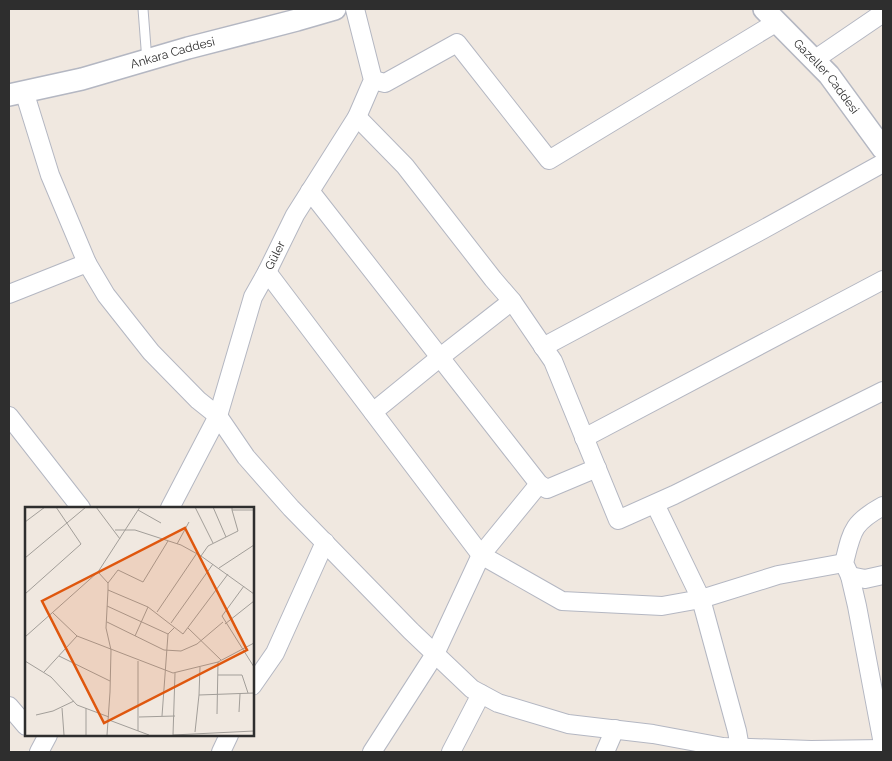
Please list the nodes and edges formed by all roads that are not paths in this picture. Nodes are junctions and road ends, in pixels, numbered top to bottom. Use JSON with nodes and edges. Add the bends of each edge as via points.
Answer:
{"nodes":[{"id":1,"x":143,"y":9,"type":"edge"},
{"id":2,"x":335,"y":9,"type":"edge"},
{"id":3,"x":355,"y":9,"type":"edge"},
{"id":4,"x":883,"y":13,"type":"edge"},
{"id":5,"x":771,"y":15,"type":"edge"},
{"id":6,"x":814,"y":60,"type":"junction"},
{"id":7,"x":147,"y":61,"type":"junction"},
{"id":8,"x":373,"y":80,"type":"junction"},
{"id":9,"x":17,"y":93,"type":"edge"},
{"id":10,"x":357,"y":117,"type":"junction"},
{"id":11,"x":883,"y":148,"type":"edge"},
{"id":12,"x":883,"y":163,"type":"edge"},
{"id":13,"x":310,"y":191,"type":"junction"},
{"id":14,"x":87,"y":263,"type":"junction"},
{"id":15,"x":267,"y":272,"type":"junction"},
{"id":16,"x":883,"y":280,"type":"edge"},
{"id":17,"x":9,"y":294,"type":"edge"},
{"id":18,"x":512,"y":302,"type":"junction"},
{"id":19,"x":543,"y":347,"type":"junction"},
{"id":20,"x":440,"y":357,"type":"junction"},
{"id":21,"x":883,"y":391,"type":"edge"},
{"id":22,"x":373,"y":412,"type":"junction"},
{"id":23,"x":9,"y":416,"type":"edge"},
{"id":24,"x":218,"y":416,"type":"junction"},
{"id":25,"x":584,"y":438,"type":"junction"},
{"id":26,"x":597,"y":468,"type":"junction"},
{"id":27,"x":539,"y":484,"type":"junction"},
{"id":28,"x":655,"y":504,"type":"junction"},
{"id":29,"x":883,"y":506,"type":"edge"},
{"id":30,"x":80,"y":507,"type":"edge"},
{"id":31,"x":171,"y":507,"type":"edge"},
{"id":32,"x":325,"y":542,"type":"junction"},
{"id":33,"x":481,"y":555,"type":"junction"},
{"id":34,"x":847,"y":570,"type":"junction"},
{"id":35,"x":883,"y":575,"type":"edge"},
{"id":36,"x":701,"y":599,"type":"junction"},
{"id":37,"x":435,"y":654,"type":"junction"},
{"id":38,"x":254,"y":683,"type":"edge"},
{"id":39,"x":481,"y":694,"type":"junction"},
{"id":40,"x":9,"y":706,"type":"edge"},
{"id":41,"x":25,"y":725,"type":"edge"},
{"id":42,"x":615,"y":729,"type":"junction"},
{"id":43,"x":229,"y":736,"type":"edge"},
{"id":44,"x":883,"y":744,"type":"edge"},
{"id":45,"x":740,"y":748,"type":"junction"},
{"id":46,"x":883,"y":749,"type":"edge"},
{"id":47,"x":721,"y":750,"type":"edge"},
{"id":48,"x":221,"y":752,"type":"edge"},
{"id":49,"x":372,"y":752,"type":"edge"},
{"id":50,"x":451,"y":752,"type":"edge"},
{"id":51,"x":605,"y":752,"type":"edge"}],
"edges":[{"from":1,"to":7,"type":"lane"},
{"from":2,"to":7,"type":"street","name":"Ankara Caddesi"},
{"from":3,"to":8,"type":"street"},
{"from":4,"to":6,"type":"street"},
{"from":5,"to":6,"type":"street","name":"Gazeller Caddesi"},
{"from":5,"to":8,"type":"street","via":[[549,160],[457,43],[385,83]]},
{"from":6,"to":11,"type":"street","name":"Gazeller Caddesi","via":[[829,75]]},
{"from":7,"to":9,"type":"street","name":"Ankara Caddesi"},
{"from":8,"to":10,"type":"street","name":"Güler"},
{"from":9,"to":14,"type":"street"},
{"from":10,"to":13,"type":"street","name":"Güler"},
{"from":10,"to":18,"type":"street","via":[[405,166]]},
{"from":12,"to":19,"type":"street"},
{"from":13,"to":15,"type":"street","name":"Güler"},
{"from":13,"to":20,"type":"street"},
{"from":14,"to":17,"type":"street"},
{"from":14,"to":24,"type":"street","via":[[106,294],[151,352]]},
{"from":15,"to":22,"type":"street"},
{"from":15,"to":24,"type":"street","name":"Güler","via":[[253,296]]},
{"from":16,"to":25,"type":"street"},
{"from":18,"to":19,"type":"street"},
{"from":18,"to":20,"type":"street"},
{"from":19,"to":25,"type":"street","via":[[553,362]]},
{"from":20,"to":22,"type":"street"},
{"from":20,"to":27,"type":"street"},
{"from":21,"to":28,"type":"street"},
{"from":22,"to":33,"type":"street"},
{"from":23,"to":30,"type":"street"},
{"from":24,"to":31,"type":"street","name":"Güler"},
{"from":24,"to":32,"type":"street","via":[[246,457]]},
{"from":25,"to":26,"type":"street"},
{"from":26,"to":27,"type":"street","via":[[547,488]]},
{"from":26,"to":28,"type":"street","via":[[618,520]]},
{"from":27,"to":33,"type":"street"},
{"from":28,"to":36,"type":"street"},
{"from":29,"to":34,"type":"street","via":[[866,515],[852,531]]},
{"from":32,"to":37,"type":"street"},
{"from":32,"to":38,"type":"street","via":[[275,653]]},
{"from":33,"to":36,"type":"street","via":[[562,601],[662,606]]},
{"from":33,"to":37,"type":"street"},
{"from":34,"to":35,"type":"street","via":[[865,579]]},
{"from":34,"to":36,"type":"street","via":[[778,574]]},
{"from":34,"to":44,"type":"street"},
{"from":36,"to":45,"type":"street"},
{"from":37,"to":39,"type":"street"},
{"from":37,"to":49,"type":"street"},
{"from":39,"to":42,"type":"street","via":[[498,703],[568,724]]},
{"from":39,"to":50,"type":"street"},
{"from":40,"to":41,"type":"street"},
{"from":42,"to":47,"type":"street"},
{"from":42,"to":51,"type":"street"},
{"from":43,"to":48,"type":"street"},
{"from":45,"to":46,"type":"street"},
{"from":45,"to":47,"type":"street"}]}
